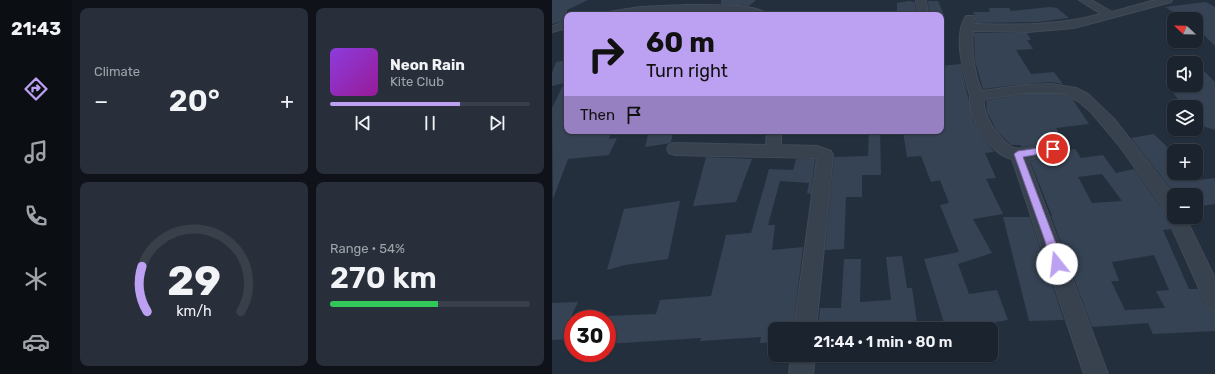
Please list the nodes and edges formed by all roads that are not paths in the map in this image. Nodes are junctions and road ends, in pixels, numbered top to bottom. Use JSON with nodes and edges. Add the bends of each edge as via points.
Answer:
{"nodes":[{"id":1,"x":921,"y":0,"type":"edge"},
{"id":2,"x":1084,"y":0,"type":"edge"},
{"id":3,"x":1162,"y":1,"type":"edge"},
{"id":4,"x":640,"y":12,"type":"edge"},
{"id":5,"x":754,"y":12,"type":"edge"},
{"id":6,"x":923,"y":12,"type":"edge"},
{"id":7,"x":1110,"y":15,"type":"junction"},
{"id":8,"x":564,"y":26,"type":"edge"},
{"id":9,"x":552,"y":30,"type":"edge"},
{"id":10,"x":977,"y":96,"type":"junction"},
{"id":11,"x":774,"y":134,"type":"edge"},
{"id":12,"x":675,"y":148,"type":"dead end"},
{"id":13,"x":1053,"y":149,"type":"dead end"},
{"id":14,"x":773,"y":150,"type":"junction"},
{"id":15,"x":1018,"y":154,"type":"junction"},
{"id":16,"x":1167,"y":199,"type":"edge"},
{"id":17,"x":1179,"y":224,"type":"edge"},
{"id":18,"x":1215,"y":301,"type":"edge"},
{"id":19,"x":805,"y":322,"type":"edge"},
{"id":20,"x":802,"y":362,"type":"edge"},
{"id":21,"x":801,"y":374,"type":"edge"},
{"id":22,"x":1096,"y":374,"type":"edge"}],
"edges":[{"from":1,"to":6,"type":"street"},
{"from":2,"to":7,"type":"street"},
{"from":3,"to":7,"type":"street"},
{"from":4,"to":5,"type":"street","via":[[718,8]]},
{"from":7,"to":10,"type":"street","via":[[1074,25],[1043,27],[968,23],[966,41]]},
{"from":8,"to":9,"type":"street"},
{"from":10,"to":15,"type":"street","via":[[976,103],[982,122],[998,146],[1006,152]]},
{"from":10,"to":16,"type":"street","via":[[1028,89],[1062,88],[1081,96],[1122,140]]},
{"from":11,"to":14,"type":"street"},
{"from":12,"to":14,"type":"street"},
{"from":13,"to":15,"type":"street"},
{"from":14,"to":19,"type":"street","via":[[817,152],[825,155]]},
{"from":15,"to":22,"type":"street"},
{"from":17,"to":18,"type":"street"},
{"from":20,"to":21,"type":"street"}]}
